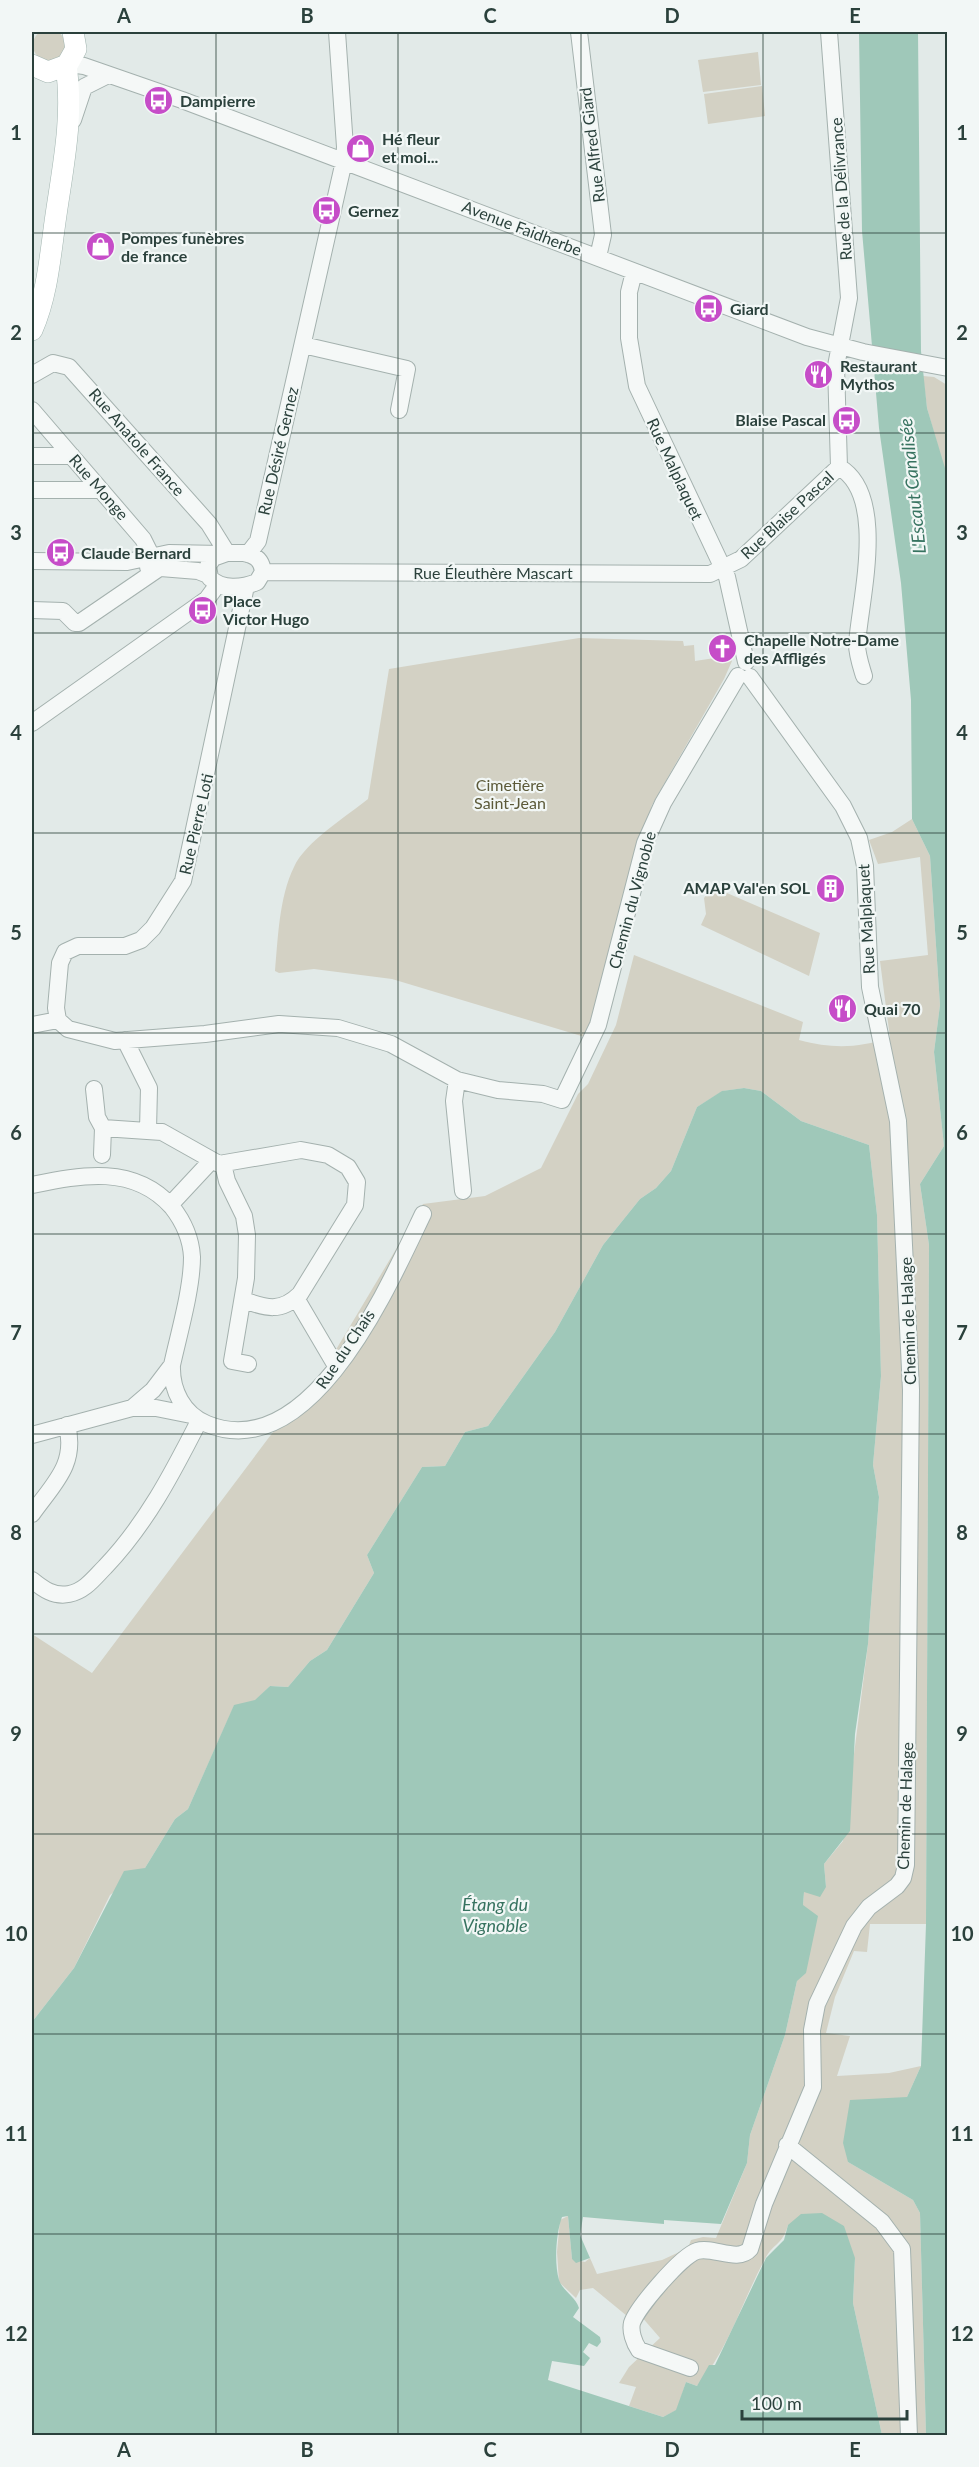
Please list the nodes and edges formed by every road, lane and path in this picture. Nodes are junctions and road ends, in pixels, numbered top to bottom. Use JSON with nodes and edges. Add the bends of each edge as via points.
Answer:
{"nodes":[{"id":1,"x":337,"y":32,"type":"edge"},
{"id":2,"x":579,"y":32,"type":"edge"},
{"id":3,"x":829,"y":32,"type":"edge"},
{"id":4,"x":76,"y":36,"type":"edge"},
{"id":5,"x":32,"y":64,"type":"edge"},
{"id":6,"x":67,"y":65,"type":"junction"},
{"id":7,"x":108,"y":75,"type":"junction"},
{"id":8,"x":182,"y":100,"type":"junction"},
{"id":9,"x":66,"y":147,"type":"junction"},
{"id":10,"x":344,"y":161,"type":"junction"},
{"id":11,"x":598,"y":257,"type":"junction"},
{"id":12,"x":634,"y":272,"type":"junction"},
{"id":13,"x":33,"y":321,"type":"edge"},
{"id":14,"x":303,"y":345,"type":"junction"},
{"id":15,"x":838,"y":346,"type":"junction"},
{"id":16,"x":948,"y":368,"type":"edge"},
{"id":17,"x":32,"y":375,"type":"edge"},
{"id":18,"x":32,"y":410,"type":"edge"},
{"id":19,"x":399,"y":410,"type":"dead end"},
{"id":20,"x":32,"y":456,"type":"edge"},
{"id":21,"x":72,"y":456,"type":"junction"},
{"id":22,"x":839,"y":468,"type":"junction"},
{"id":23,"x":32,"y":490,"type":"edge"},
{"id":24,"x":101,"y":490,"type":"junction"},
{"id":25,"x":224,"y":554,"type":"junction"},
{"id":26,"x":248,"y":554,"type":"junction"},
{"id":27,"x":32,"y":561,"type":"edge"},
{"id":28,"x":155,"y":563,"type":"junction"},
{"id":29,"x":724,"y":569,"type":"junction"},
{"id":30,"x":263,"y":572,"type":"junction"},
{"id":31,"x":213,"y":580,"type":"junction"},
{"id":32,"x":246,"y":585,"type":"junction"},
{"id":33,"x":32,"y":610,"type":"edge"},
{"id":34,"x":745,"y":672,"type":"junction"},
{"id":35,"x":864,"y":676,"type":"dead end"},
{"id":36,"x":32,"y":723,"type":"edge"},
{"id":37,"x":58,"y":1020,"type":"junction"},
{"id":38,"x":32,"y":1025,"type":"edge"},
{"id":39,"x":125,"y":1040,"type":"junction"},
{"id":40,"x":457,"y":1080,"type":"junction"},
{"id":41,"x":94,"y":1089,"type":"dead end"},
{"id":42,"x":898,"y":1121,"type":"joint"},
{"id":43,"x":103,"y":1128,"type":"junction"},
{"id":44,"x":148,"y":1130,"type":"junction"},
{"id":45,"x":102,"y":1155,"type":"dead end"},
{"id":46,"x":217,"y":1162,"type":"junction"},
{"id":47,"x":32,"y":1185,"type":"edge"},
{"id":48,"x":463,"y":1191,"type":"dead end"},
{"id":49,"x":170,"y":1205,"type":"junction"},
{"id":50,"x":423,"y":1214,"type":"dead end"},
{"id":51,"x":297,"y":1298,"type":"junction"},
{"id":52,"x":243,"y":1300,"type":"junction"},
{"id":53,"x":248,"y":1364,"type":"dead end"},
{"id":54,"x":172,"y":1365,"type":"junction"},
{"id":55,"x":336,"y":1366,"type":"junction"},
{"id":56,"x":132,"y":1407,"type":"junction"},
{"id":57,"x":195,"y":1418,"type":"junction"},
{"id":58,"x":67,"y":1425,"type":"junction"},
{"id":59,"x":32,"y":1435,"type":"edge"},
{"id":60,"x":32,"y":1514,"type":"edge"},
{"id":61,"x":32,"y":1580,"type":"edge"},
{"id":62,"x":787,"y":2145,"type":"junction"},
{"id":63,"x":690,"y":2368,"type":"dead end"},
{"id":64,"x":909,"y":2436,"type":"edge"}],
"edges":[{"from":1,"to":10,"type":"street","name":"Rue Désiré Gernez"},
{"from":2,"to":11,"type":"street","name":"Rue Alfred Giard","via":[[603,234]]},
{"from":3,"to":15,"type":"street","name":"Rue de la Délivrance","via":[[849,298]]},
{"from":4,"to":6,"type":"main road","via":[[75,53]]},
{"from":4,"to":8,"type":"street","name":"Avenue Faidherbe","via":[[90,58],[160,86]]},
{"from":5,"to":6,"type":"main road","via":[[48,72]]},
{"from":6,"to":7,"type":"street","name":"Avenue Faidherbe"},
{"from":6,"to":9,"type":"main road"},
{"from":7,"to":8,"type":"street","name":"Avenue Faidherbe"},
{"from":7,"to":9,"type":"street","via":[[82,90]]},
{"from":8,"to":10,"type":"street","name":"Avenue Faidherbe"},
{"from":9,"to":13,"type":"main road","via":[[46,282]]},
{"from":10,"to":11,"type":"street","name":"Avenue Faidherbe"},
{"from":10,"to":14,"type":"street","name":"Rue Désiré Gernez"},
{"from":11,"to":12,"type":"street","name":"Avenue Faidherbe"},
{"from":12,"to":15,"type":"street","name":"Avenue Faidherbe"},
{"from":12,"to":29,"type":"street","name":"Rue Malplaquet","via":[[629,288],[629,338],[637,386]]},
{"from":14,"to":19,"type":"street","via":[[407,369]]},
{"from":14,"to":26,"type":"street","name":"Rue Désiré Gernez","via":[[258,541]]},
{"from":15,"to":16,"type":"street","name":"Avenue Faidherbe"},
{"from":15,"to":22,"type":"street","name":"Rue Blaise Pascal"},
{"from":17,"to":25,"type":"street","name":"Rue Anatole France","via":[[52,363],[69,367],[212,528]]},
{"from":18,"to":21,"type":"street","name":"Rue Monge"},
{"from":20,"to":21,"type":"street"},
{"from":21,"to":24,"type":"street","name":"Rue Monge"},
{"from":22,"to":29,"type":"street","name":"Rue Blaise Pascal","via":[[741,559]]},
{"from":22,"to":35,"type":"street","via":[[850,477],[866,515],[867,577],[857,645]]},
{"from":23,"to":24,"type":"street"},
{"from":24,"to":28,"type":"street","name":"Rue Monge","via":[[143,539]]},
{"from":25,"to":26,"type":"street"},
{"from":25,"to":28,"type":"street","via":[[169,553]]},
{"from":25,"to":31,"type":"street","via":[[210,560]]},
{"from":26,"to":30,"type":"street","via":[[260,561]]},
{"from":27,"to":28,"type":"street"},
{"from":28,"to":31,"type":"street","via":[[194,571]]},
{"from":28,"to":33,"type":"street","via":[[80,623],[63,611]]},
{"from":29,"to":30,"type":"street","name":"Rue Éleuthère Mascart","via":[[697,574]]},
{"from":29,"to":34,"type":"street","name":"Rue Malplaquet","via":[[732,593]]},
{"from":30,"to":32,"type":"street","via":[[257,582]]},
{"from":31,"to":32,"type":"street"},
{"from":31,"to":36,"type":"street","via":[[207,599]]},
{"from":32,"to":37,"type":"street","name":"Rue Pierre Loti","via":[[183,880],[141,940],[125,946],[78,946],[66,952],[60,963]]},
{"from":34,"to":40,"type":"street","name":"Chemin du Vignoble","via":[[663,803],[648,836],[598,1025],[562,1100]]},
{"from":34,"to":42,"type":"street","name":"Rue Malplaquet","via":[[843,806],[859,838],[865,866],[870,987]]},
{"from":37,"to":38,"type":"street"},
{"from":37,"to":39,"type":"street","via":[[69,1029]]},
{"from":39,"to":40,"type":"street","via":[[259,1025],[315,1025],[383,1040]]},
{"from":39,"to":44,"type":"street","via":[[149,1088]]},
{"from":40,"to":48,"type":"street","via":[[454,1101]]},
{"from":41,"to":43,"type":"street","via":[[97,1117]]},
{"from":42,"to":62,"type":"street","name":"Chemin de Halage","via":[[911,1390],[906,1865],[900,1882],[869,1907],[854,1926],[817,2004],[812,2030],[813,2087]]},
{"from":43,"to":44,"type":"street"},
{"from":43,"to":45,"type":"street"},
{"from":44,"to":46,"type":"street","via":[[172,1136]]},
{"from":46,"to":49,"type":"street"},
{"from":46,"to":51,"type":"street","via":[[301,1150],[328,1155],[352,1171],[358,1188],[355,1205]]},
{"from":46,"to":52,"type":"street","via":[[247,1228]]},
{"from":47,"to":49,"type":"street","via":[[111,1175],[146,1186]]},
{"from":49,"to":54,"type":"street","via":[[185,1228],[192,1257]]},
{"from":50,"to":55,"type":"street","name":"Rue du Chais","via":[[395,1271]]},
{"from":51,"to":52,"type":"street","via":[[276,1309]]},
{"from":51,"to":55,"type":"street"},
{"from":52,"to":53,"type":"street","via":[[232,1361]]},
{"from":54,"to":56,"type":"street","name":"Rue du Chais","via":[[153,1390]]},
{"from":54,"to":57,"type":"street","via":[[178,1396]]},
{"from":55,"to":57,"type":"street","name":"Rue du Chais","via":[[302,1405],[267,1426],[235,1431]]},
{"from":56,"to":57,"type":"street","name":"Rue du Chais","via":[[156,1408]]},
{"from":56,"to":58,"type":"street","name":"Rue du Chais"},
{"from":57,"to":61,"type":"street","via":[[155,1504],[126,1544],[87,1586],[60,1595]]},
{"from":58,"to":59,"type":"street","name":"Rue du Chais"},
{"from":58,"to":60,"type":"street","via":[[67,1464]]},
{"from":62,"to":63,"type":"street","name":"Chemin de Halage","via":[[748,2252],[741,2255],[707,2249],[688,2255],[634,2319],[632,2330],[639,2350]]},
{"from":62,"to":64,"type":"street","via":[[882,2222],[902,2249]]}]}
